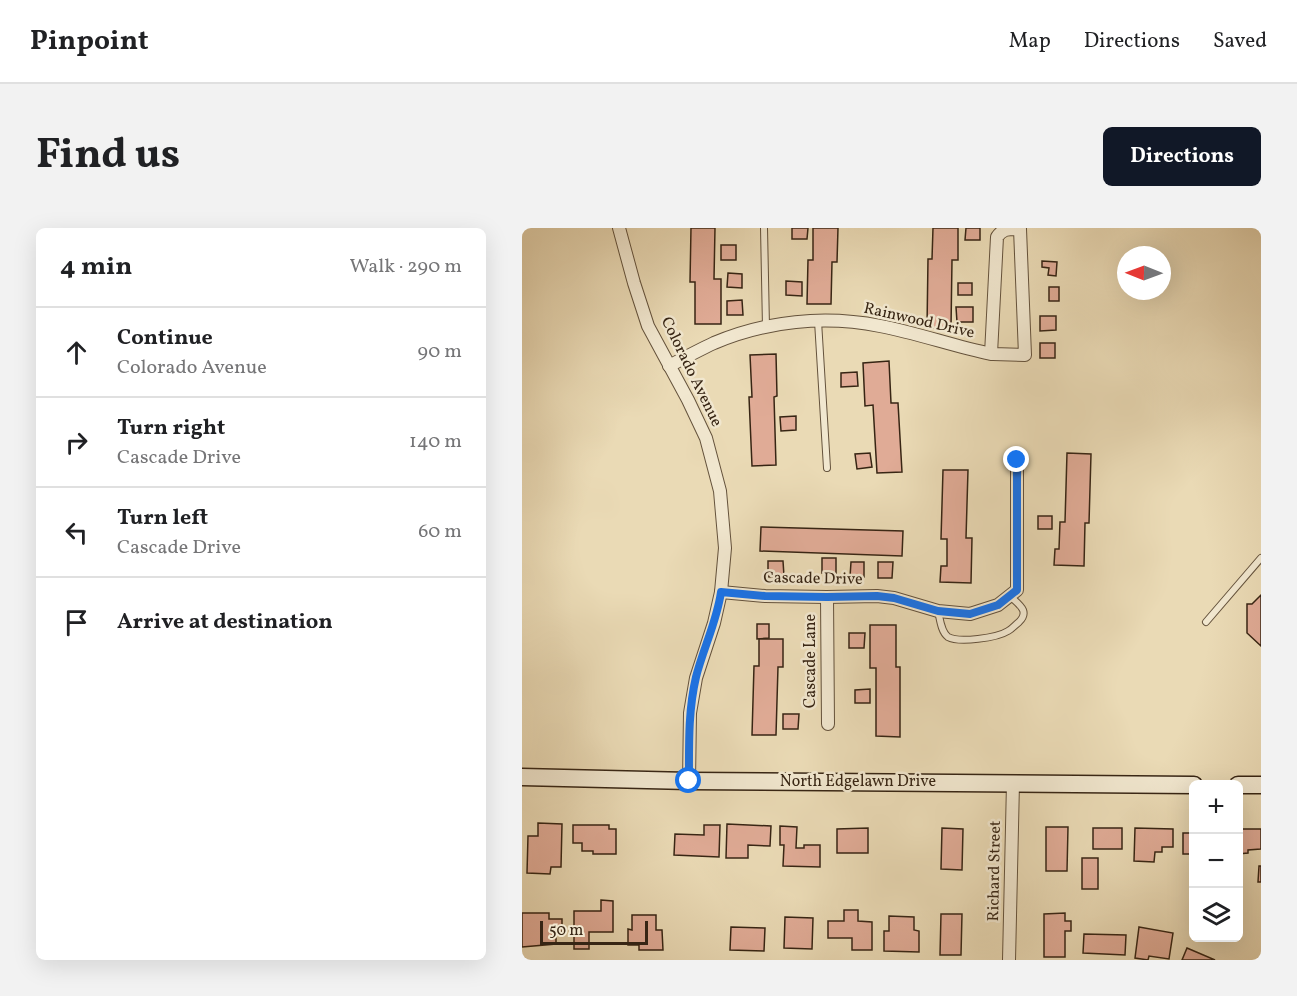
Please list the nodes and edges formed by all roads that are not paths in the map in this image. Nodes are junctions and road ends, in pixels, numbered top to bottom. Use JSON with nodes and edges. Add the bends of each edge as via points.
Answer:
{"nodes":[{"id":1,"x":619,"y":228,"type":"edge"},
{"id":2,"x":764,"y":228,"type":"edge"},
{"id":3,"x":1020,"y":229,"type":"edge"},
{"id":4,"x":818,"y":321,"type":"junction"},
{"id":5,"x":765,"y":327,"type":"junction"},
{"id":6,"x":991,"y":354,"type":"junction"},
{"id":7,"x":669,"y":366,"type":"junction"},
{"id":8,"x":1017,"y":460,"type":"dead end"},
{"id":9,"x":827,"y":468,"type":"dead end"},
{"id":10,"x":1261,"y":558,"type":"edge"},
{"id":11,"x":721,"y":592,"type":"junction"},
{"id":12,"x":1009,"y":596,"type":"junction"},
{"id":13,"x":827,"y":597,"type":"junction"},
{"id":14,"x":938,"y":611,"type":"junction"},
{"id":15,"x":1206,"y":622,"type":"dead end"},
{"id":16,"x":828,"y":724,"type":"dead end"},
{"id":17,"x":522,"y":777,"type":"edge"},
{"id":18,"x":689,"y":781,"type":"junction"},
{"id":19,"x":1013,"y":783,"type":"junction"},
{"id":20,"x":1189,"y":785,"type":"edge"},
{"id":21,"x":1243,"y":785,"type":"edge"},
{"id":22,"x":1261,"y":785,"type":"edge"},
{"id":23,"x":1009,"y":960,"type":"edge"}],
"edges":[{"from":1,"to":7,"type":"street","name":"Colorado Avenue","via":[[648,326]]},
{"from":2,"to":5,"type":"lane"},
{"from":3,"to":6,"type":"street","via":[[1006,229],[996,237]]},
{"from":3,"to":6,"type":"street","name":"Rainwood Drive","via":[[1025,355]]},
{"from":4,"to":5,"type":"street","name":"Rainwood Drive"},
{"from":4,"to":6,"type":"street","name":"Rainwood Drive","via":[[881,326]]},
{"from":4,"to":9,"type":"lane"},
{"from":5,"to":7,"type":"street","name":"Rainwood Drive","via":[[716,342]]},
{"from":7,"to":11,"type":"street","name":"Colorado Avenue","via":[[706,438],[720,490],[725,549]]},
{"from":8,"to":12,"type":"street","via":[[1017,590]]},
{"from":10,"to":15,"type":"lane"},
{"from":11,"to":13,"type":"street","name":"Cascade Drive"},
{"from":11,"to":18,"type":"street","name":"Colorado Avenue","via":[[690,713]]},
{"from":12,"to":14,"type":"street","name":"Cascade Drive","via":[[998,605],[970,614]]},
{"from":12,"to":14,"type":"lane","via":[[1024,614],[1008,631],[994,636],[973,640],[951,638]]},
{"from":13,"to":14,"type":"street","name":"Cascade Drive","via":[[894,598]]},
{"from":13,"to":16,"type":"street","name":"Cascade Lane"},
{"from":17,"to":18,"type":"street","name":"North Edgelawn Drive"},
{"from":18,"to":19,"type":"street","name":"North Edgelawn Drive"},
{"from":19,"to":20,"type":"street","name":"North Edgelawn Drive"},
{"from":19,"to":23,"type":"street","name":"Richard Street"},
{"from":21,"to":22,"type":"street"}]}
